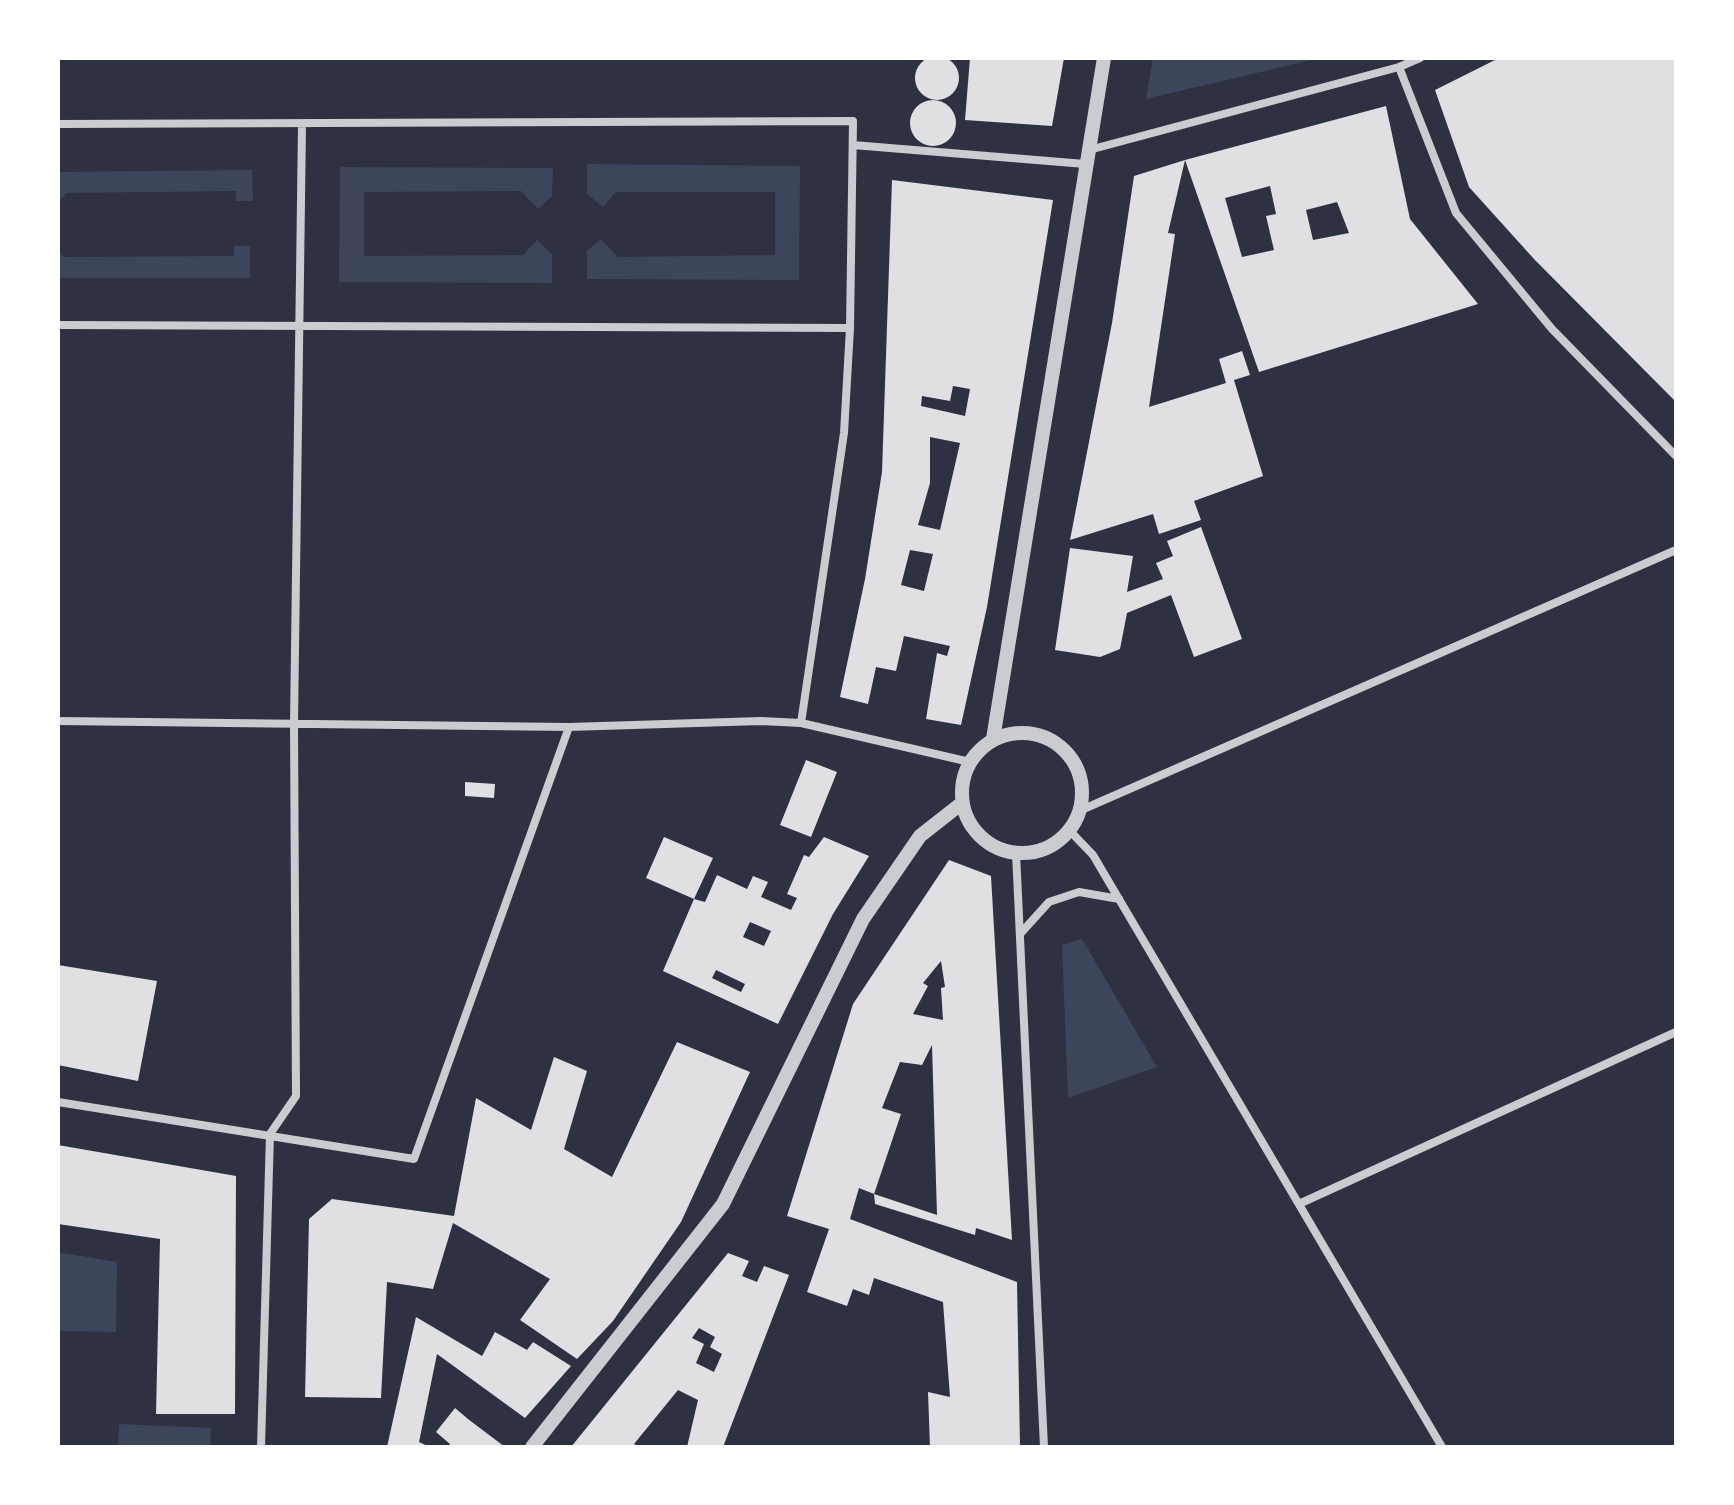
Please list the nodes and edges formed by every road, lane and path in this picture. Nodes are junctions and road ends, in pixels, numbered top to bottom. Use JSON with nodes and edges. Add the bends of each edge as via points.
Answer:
{"nodes":[{"id":1,"x":1104,"y":58,"type":"edge"},
{"id":2,"x":1420,"y":58,"type":"edge"},
{"id":3,"x":1399,"y":67,"type":"junction"},
{"id":4,"x":58,"y":124,"type":"edge"},
{"id":5,"x":302,"y":125,"type":"junction"},
{"id":6,"x":853,"y":145,"type":"junction"},
{"id":7,"x":1087,"y":157,"type":"junction"},
{"id":8,"x":58,"y":325,"type":"edge"},
{"id":9,"x":299,"y":325,"type":"junction"},
{"id":10,"x":850,"y":328,"type":"junction"},
{"id":11,"x":1676,"y":456,"type":"edge"},
{"id":12,"x":1676,"y":550,"type":"edge"},
{"id":13,"x":58,"y":721,"type":"edge"},
{"id":14,"x":801,"y":723,"type":"junction"},
{"id":15,"x":294,"y":724,"type":"junction"},
{"id":16,"x":569,"y":727,"type":"junction"},
{"id":17,"x":993,"y":739,"type":"junction"},
{"id":18,"x":970,"y":762,"type":"junction"},
{"id":19,"x":962,"y":803,"type":"junction"},
{"id":20,"x":1079,"y":811,"type":"junction"},
{"id":21,"x":1069,"y":830,"type":"junction"},
{"id":22,"x":1016,"y":853,"type":"junction"},
{"id":23,"x":1119,"y":899,"type":"junction"},
{"id":24,"x":1020,"y":934,"type":"junction"},
{"id":25,"x":1676,"y":1032,"type":"edge"},
{"id":26,"x":58,"y":1102,"type":"edge"},
{"id":27,"x":270,"y":1134,"type":"junction"},
{"id":28,"x":1301,"y":1203,"type":"junction"},
{"id":29,"x":261,"y":1447,"type":"edge"},
{"id":30,"x":532,"y":1447,"type":"edge"},
{"id":31,"x":1044,"y":1447,"type":"edge"},
{"id":32,"x":1442,"y":1447,"type":"edge"}],
"edges":[{"from":1,"to":7,"type":"street"},
{"from":2,"to":3,"type":"street"},
{"from":3,"to":7,"type":"street"},
{"from":3,"to":11,"type":"street","via":[[1456,213],[1552,329]]},
{"from":4,"to":5,"type":"street"},
{"from":5,"to":6,"type":"street","via":[[853,121]]},
{"from":5,"to":9,"type":"street"},
{"from":6,"to":7,"type":"street"},
{"from":6,"to":10,"type":"street"},
{"from":7,"to":17,"type":"street"},
{"from":8,"to":9,"type":"street"},
{"from":9,"to":10,"type":"street"},
{"from":9,"to":15,"type":"street"},
{"from":10,"to":14,"type":"street","via":[[844,433]]},
{"from":12,"to":20,"type":"street"},
{"from":13,"to":15,"type":"street"},
{"from":14,"to":16,"type":"street"},
{"from":14,"to":18,"type":"street"},
{"from":15,"to":16,"type":"street"},
{"from":15,"to":27,"type":"street","via":[[296,1096]]},
{"from":16,"to":27,"type":"street","via":[[414,1159]]},
{"from":17,"to":18,"type":"street"},
{"from":17,"to":20,"type":"street","via":[[1023,733],[1052,740],[1068,753],[1079,771]]},
{"from":18,"to":19,"type":"street"},
{"from":19,"to":22,"type":"street","via":[[981,837]]},
{"from":19,"to":30,"type":"street","via":[[920,836],[863,919],[723,1204]]},
{"from":20,"to":21,"type":"street"},
{"from":21,"to":22,"type":"street","via":[[1055,843]]},
{"from":21,"to":23,"type":"street","via":[[1093,855]]},
{"from":22,"to":24,"type":"street"},
{"from":23,"to":24,"type":"street","via":[[1079,892],[1049,902]]},
{"from":23,"to":28,"type":"street"},
{"from":24,"to":31,"type":"street"},
{"from":25,"to":28,"type":"street"},
{"from":26,"to":27,"type":"street"},
{"from":27,"to":29,"type":"street"},
{"from":28,"to":32,"type":"street"}]}
